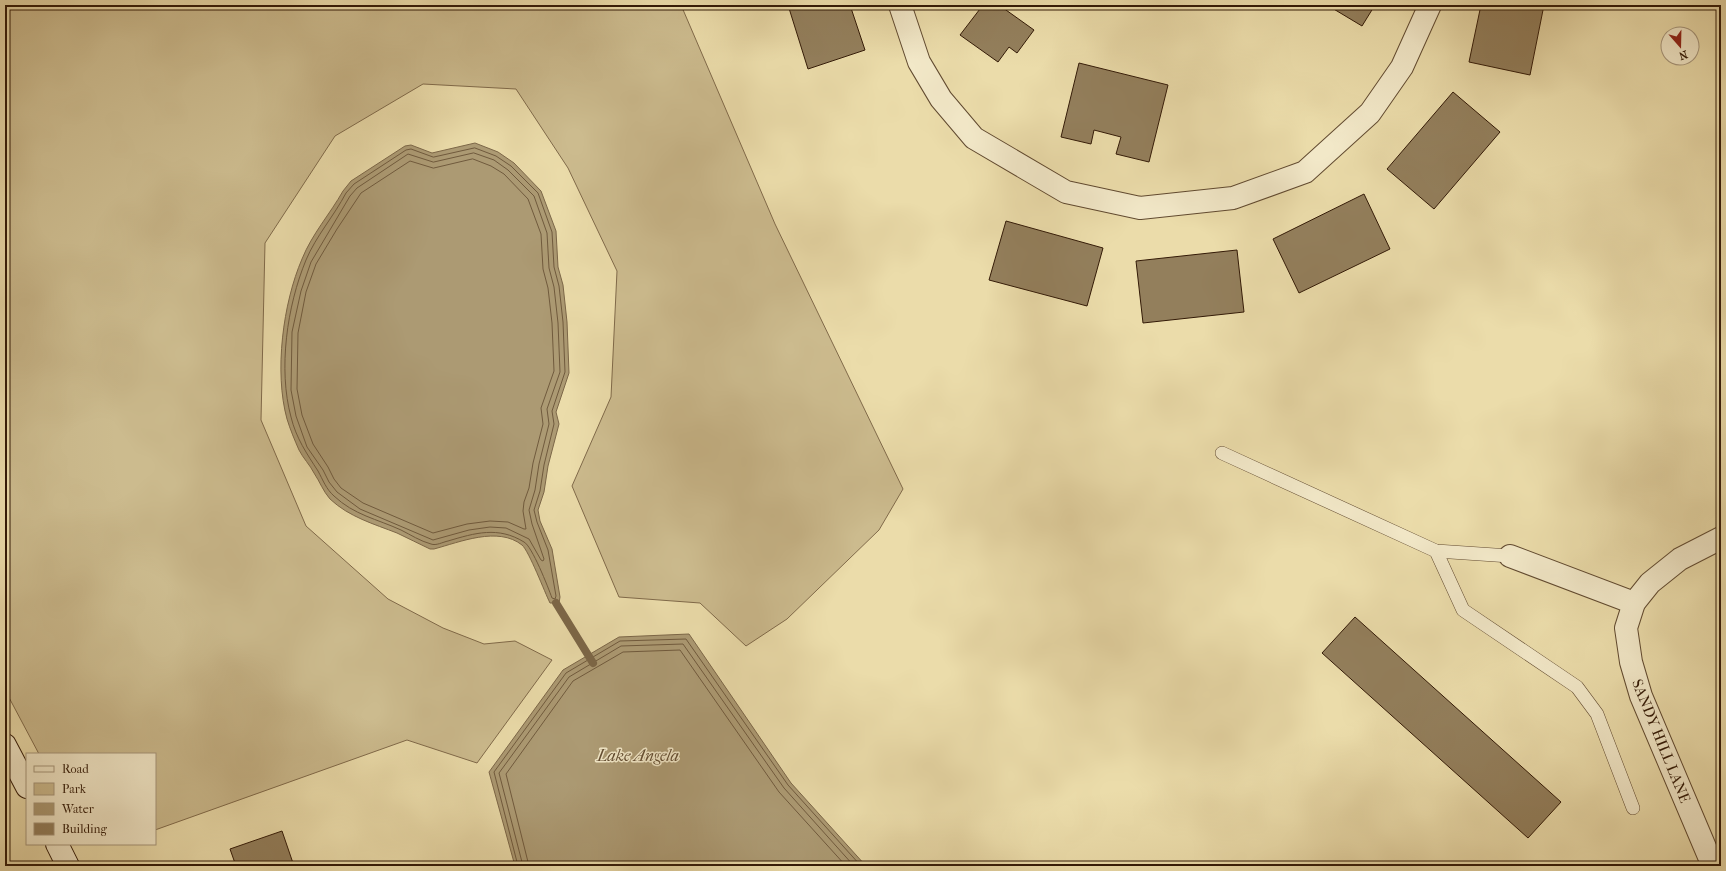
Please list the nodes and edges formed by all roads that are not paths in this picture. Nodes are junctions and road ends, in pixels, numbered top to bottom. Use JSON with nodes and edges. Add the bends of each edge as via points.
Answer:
{"nodes":[{"id":1,"x":900,"y":5,"type":"edge"},
{"id":2,"x":1430,"y":5,"type":"edge"},
{"id":3,"x":1222,"y":453,"type":"dead end"},
{"id":4,"x":1721,"y":538,"type":"edge"},
{"id":5,"x":1436,"y":551,"type":"junction"},
{"id":6,"x":1510,"y":556,"type":"joint"},
{"id":7,"x":1634,"y":603,"type":"junction"},
{"id":8,"x":5,"y":745,"type":"edge"},
{"id":9,"x":26,"y":785,"type":"edge"},
{"id":10,"x":1633,"y":808,"type":"dead end"},
{"id":11,"x":58,"y":845,"type":"edge"},
{"id":12,"x":68,"y":866,"type":"edge"},
{"id":13,"x":1713,"y":866,"type":"edge"}],
"edges":[{"from":1,"to":2,"type":"street","via":[[919,62],[941,99],[974,138],[1066,192],[1140,208],[1233,198],[1305,172],[1370,113],[1402,67]]},
{"from":3,"to":5,"type":"lane"},
{"from":4,"to":7,"type":"street","name":"SANDY HILL LANE","via":[[1680,559],[1650,583]]},
{"from":5,"to":6,"type":"lane"},
{"from":5,"to":10,"type":"lane","via":[[1463,610],[1577,687],[1597,714]]},
{"from":6,"to":7,"type":"street"},
{"from":7,"to":13,"type":"street","name":"SANDY HILL LANE","via":[[1626,628],[1640,696]]},
{"from":8,"to":9,"type":"street"},
{"from":11,"to":12,"type":"street"}]}
